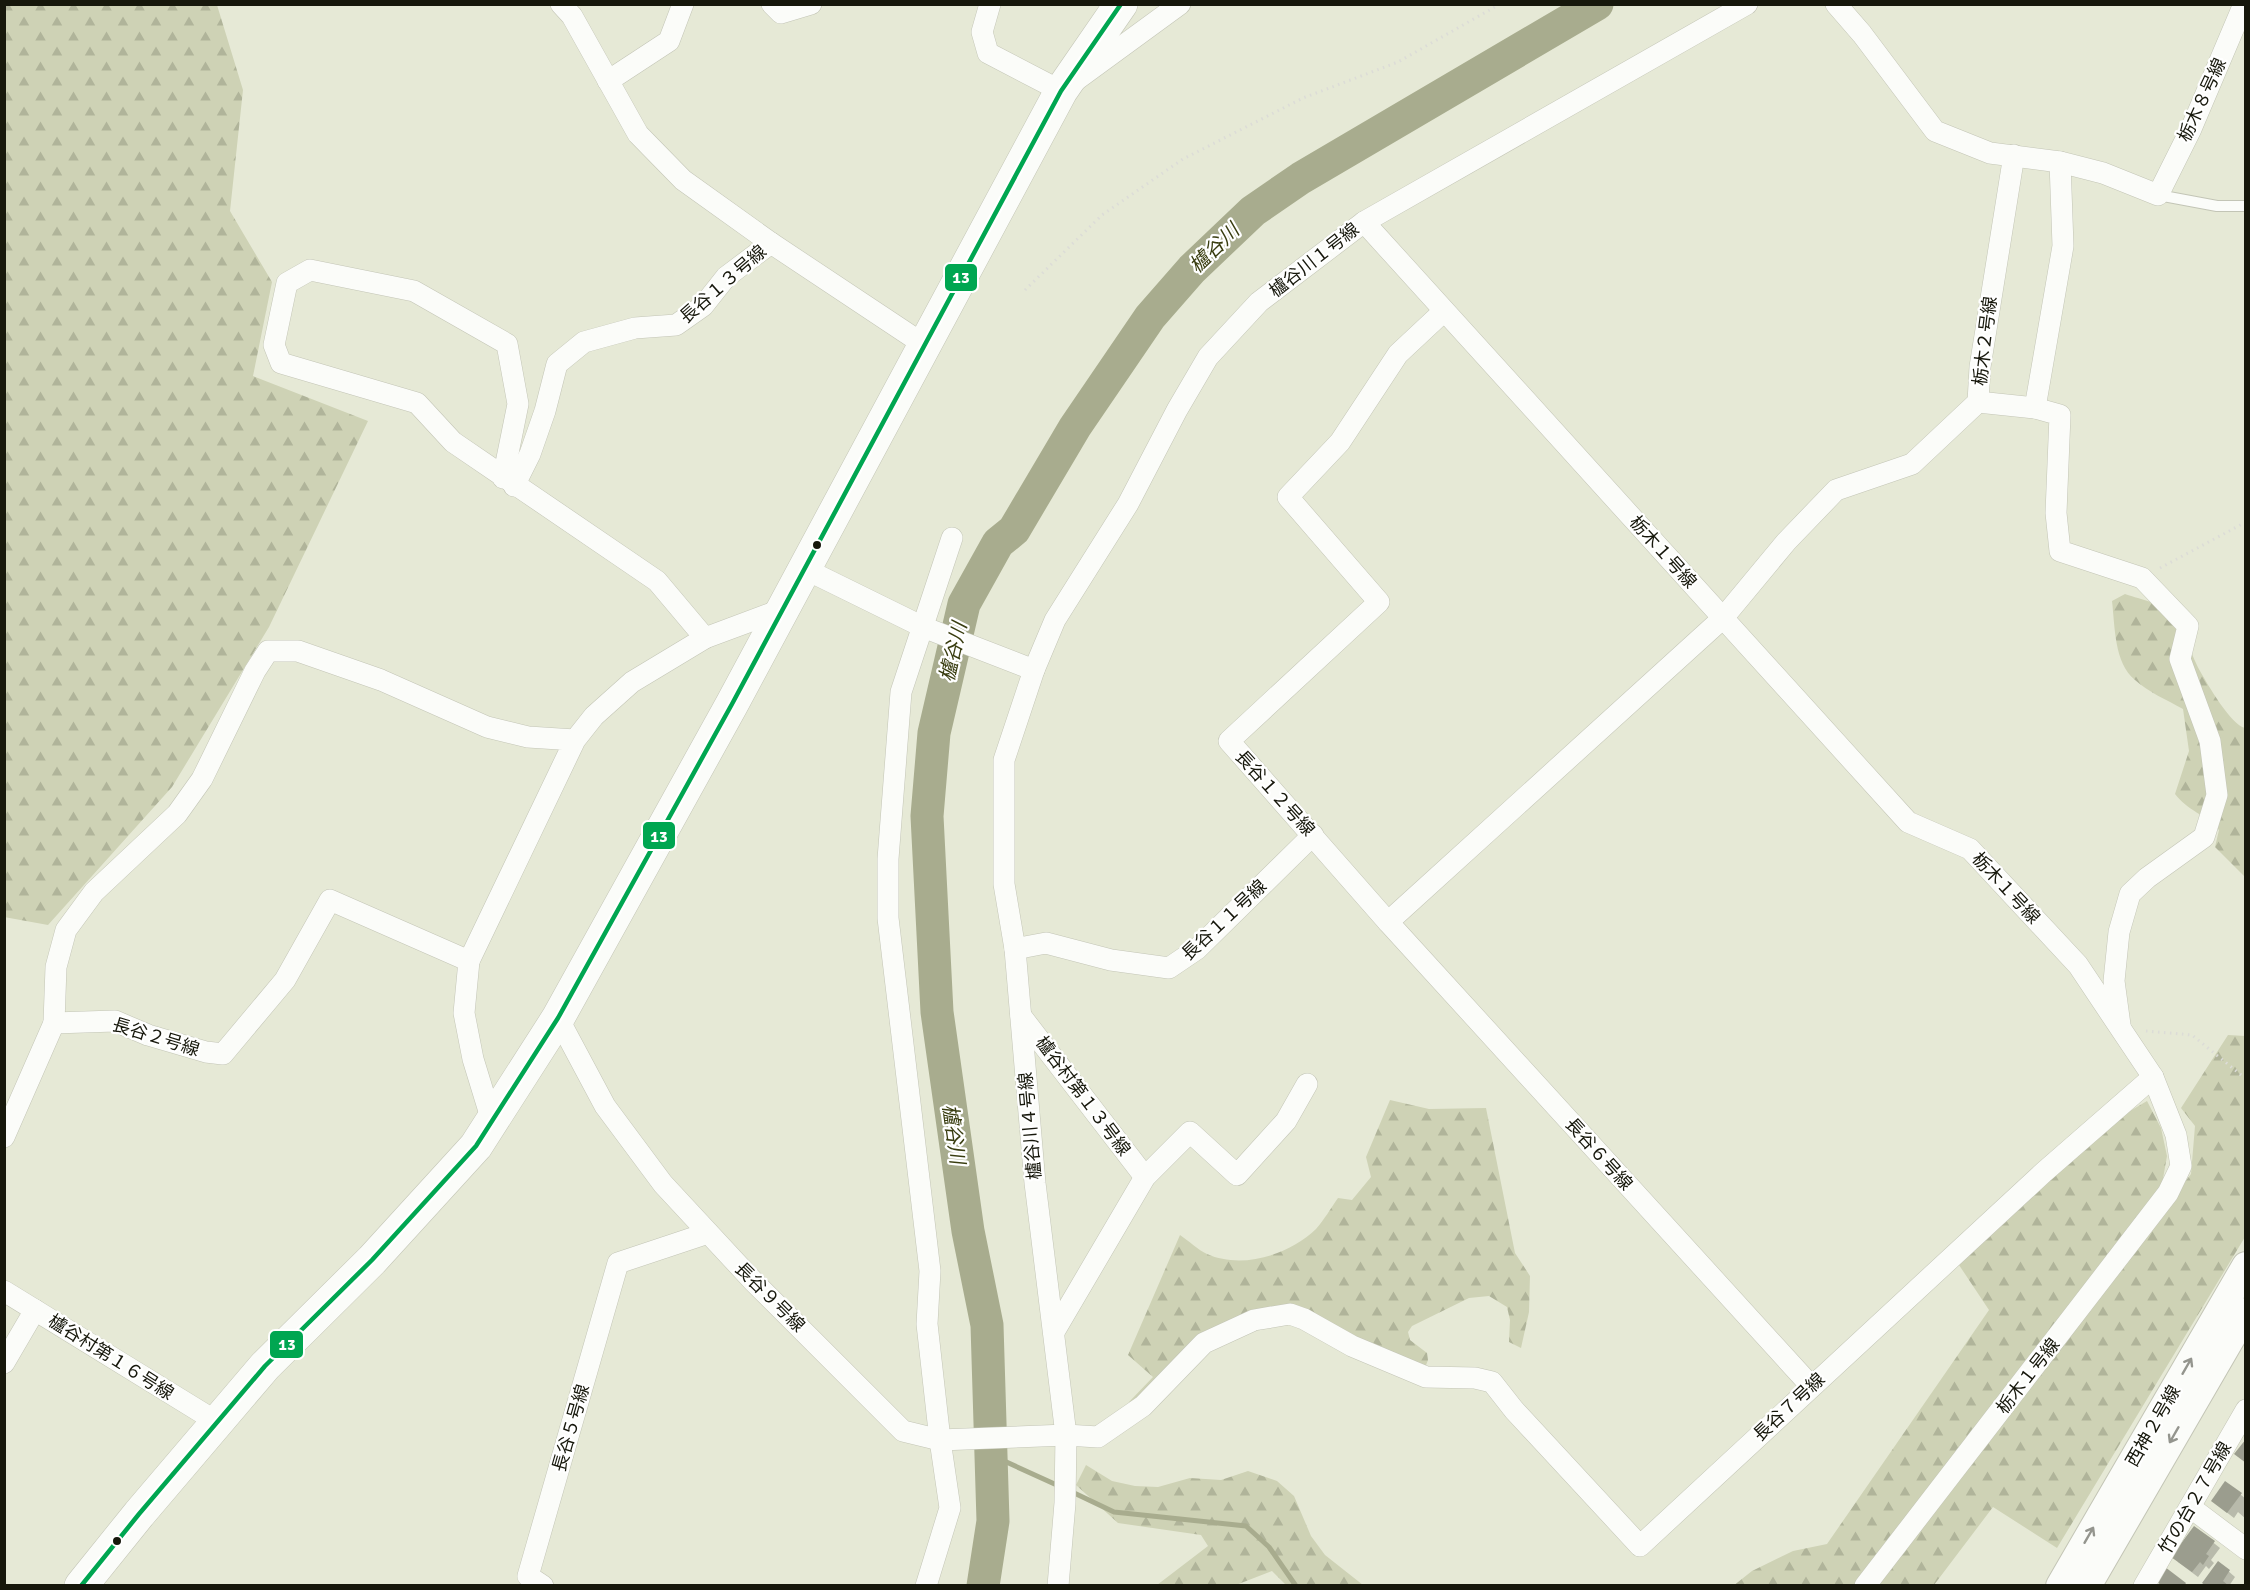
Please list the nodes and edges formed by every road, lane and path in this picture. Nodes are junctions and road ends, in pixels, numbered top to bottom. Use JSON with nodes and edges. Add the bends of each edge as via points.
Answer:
{"nodes":[{"id":1,"x":561,"y":4,"type":"edge"},
{"id":2,"x":683,"y":4,"type":"edge"},
{"id":3,"x":772,"y":4,"type":"edge"},
{"id":4,"x":812,"y":4,"type":"edge"},
{"id":5,"x":990,"y":4,"type":"edge"},
{"id":6,"x":1121,"y":4,"type":"edge"},
{"id":7,"x":1180,"y":4,"type":"edge"},
{"id":8,"x":1500,"y":4,"type":"edge"},
{"id":9,"x":1747,"y":4,"type":"edge"},
{"id":10,"x":1836,"y":4,"type":"edge"},
{"id":11,"x":2244,"y":4,"type":"edge"},
{"id":12,"x":608,"y":81,"type":"junction"},
{"id":13,"x":1061,"y":91,"type":"junction"},
{"id":14,"x":2014,"y":155,"type":"junction"},
{"id":15,"x":2060,"y":162,"type":"junction"},
{"id":16,"x":2158,"y":195,"type":"junction"},
{"id":17,"x":2246,"y":206,"type":"edge"},
{"id":18,"x":1364,"y":222,"type":"junction"},
{"id":19,"x":771,"y":243,"type":"junction"},
{"id":20,"x":1025,"y":290,"type":"dead end"},
{"id":21,"x":1444,"y":311,"type":"junction"},
{"id":22,"x":926,"y":346,"type":"junction"},
{"id":23,"x":1978,"y":402,"type":"junction"},
{"id":24,"x":2035,"y":408,"type":"junction"},
{"id":25,"x":509,"y":482,"type":"junction"},
{"id":26,"x":2246,"y":522,"type":"edge"},
{"id":27,"x":952,"y":538,"type":"dead end"},
{"id":28,"x":805,"y":569,"type":"junction"},
{"id":29,"x":2142,"y":578,"type":"junction"},
{"id":30,"x":783,"y":609,"type":"junction"},
{"id":31,"x":1723,"y":618,"type":"junction"},
{"id":32,"x":923,"y":627,"type":"junction"},
{"id":33,"x":705,"y":638,"type":"junction"},
{"id":34,"x":1034,"y":670,"type":"junction"},
{"id":35,"x":575,"y":740,"type":"junction"},
{"id":36,"x":1313,"y":835,"type":"junction"},
{"id":37,"x":1388,"y":922,"type":"junction"},
{"id":38,"x":1015,"y":949,"type":"junction"},
{"id":39,"x":469,"y":961,"type":"junction"},
{"id":40,"x":1021,"y":1015,"type":"junction"},
{"id":41,"x":558,"y":1018,"type":"junction"},
{"id":42,"x":54,"y":1023,"type":"junction"},
{"id":43,"x":2120,"y":1028,"type":"junction"},
{"id":44,"x":2153,"y":1077,"type":"junction"},
{"id":45,"x":2246,"y":1079,"type":"edge"},
{"id":46,"x":1307,"y":1084,"type":"dead end"},
{"id":47,"x":492,"y":1121,"type":"junction"},
{"id":48,"x":4,"y":1137,"type":"edge"},
{"id":49,"x":1145,"y":1177,"type":"junction"},
{"id":50,"x":708,"y":1233,"type":"junction"},
{"id":51,"x":2246,"y":1266,"type":"edge"},
{"id":52,"x":4,"y":1291,"type":"edge"},
{"id":53,"x":35,"y":1310,"type":"junction"},
{"id":54,"x":2246,"y":1312,"type":"edge"},
{"id":55,"x":1054,"y":1332,"type":"junction"},
{"id":56,"x":4,"y":1363,"type":"edge"},
{"id":57,"x":1426,"y":1377,"type":"joint"},
{"id":58,"x":1811,"y":1386,"type":"junction"},
{"id":59,"x":2246,"y":1410,"type":"edge"},
{"id":60,"x":217,"y":1422,"type":"junction"},
{"id":61,"x":1066,"y":1435,"type":"junction"},
{"id":62,"x":940,"y":1440,"type":"junction"},
{"id":63,"x":2190,"y":1507,"type":"junction"},
{"id":64,"x":2246,"y":1549,"type":"edge"},
{"id":65,"x":81,"y":1586,"type":"edge"},
{"id":66,"x":543,"y":1586,"type":"edge"},
{"id":67,"x":926,"y":1586,"type":"edge"},
{"id":68,"x":1058,"y":1586,"type":"edge"},
{"id":69,"x":1865,"y":1586,"type":"edge"},
{"id":70,"x":2060,"y":1586,"type":"edge"},
{"id":71,"x":2086,"y":1586,"type":"edge"},
{"id":72,"x":2144,"y":1586,"type":"edge"}],
"edges":[{"from":1,"to":12,"type":"street","via":[[572,16]]},
{"from":2,"to":12,"type":"street","via":[[669,41]]},
{"from":3,"to":4,"type":"street","via":[[781,13]]},
{"from":5,"to":13,"type":"street","via":[[982,32],[988,53]]},
{"from":6,"to":13,"type":"main road"},
{"from":7,"to":13,"type":"street"},
{"from":8,"to":20,"type":"path","via":[[1398,62],[1303,98],[1183,159],[1102,215]]},
{"from":9,"to":18,"type":"street","name":"櫨谷川１号線"},
{"from":10,"to":14,"type":"street","via":[[1935,131],[1990,153]]},
{"from":11,"to":16,"type":"street","name":"栃木８号線"},
{"from":12,"to":19,"type":"street","via":[[638,134],[683,180]]},
{"from":13,"to":22,"type":"main road"},
{"from":14,"to":15,"type":"street"},
{"from":14,"to":23,"type":"street","name":"栃木２号線","via":[[1981,355]]},
{"from":15,"to":16,"type":"street","via":[[2103,173]]},
{"from":15,"to":24,"type":"street","via":[[2063,246]]},
{"from":16,"to":17,"type":"lane","via":[[2217,206]]},
{"from":18,"to":21,"type":"street","name":"栃木１号線"},
{"from":18,"to":34,"type":"street","name":"櫨谷川１号線","via":[[1259,302],[1208,357],[1128,504],[1055,620]]},
{"from":19,"to":22,"type":"street","name":"長谷１３号線"},
{"from":19,"to":25,"type":"street","name":"長谷１３号線","via":[[726,277],[703,306],[676,325],[635,328],[584,342],[557,364],[530,454]]},
{"from":21,"to":31,"type":"street","name":"栃木１号線"},
{"from":21,"to":36,"type":"street","name":"長谷１２号線","via":[[1398,354],[1340,442],[1287,497],[1379,602],[1228,741]]},
{"from":22,"to":28,"type":"main road"},
{"from":23,"to":24,"type":"street"},
{"from":23,"to":31,"type":"street","name":"栃木２号線","via":[[1912,464],[1836,490],[1786,542]]},
{"from":24,"to":29,"type":"street","via":[[2060,416],[2055,513],[2060,551]]},
{"from":25,"to":25,"type":"street","via":[[518,404],[507,344],[414,291],[310,270],[287,283],[274,345],[280,363],[417,403],[453,442]]},
{"from":25,"to":33,"type":"street","via":[[657,581]]},
{"from":26,"to":29,"type":"path"},
{"from":27,"to":32,"type":"street"},
{"from":28,"to":30,"type":"main road"},
{"from":28,"to":32,"type":"street"},
{"from":29,"to":43,"type":"street","via":[[2188,626],[2180,659],[2210,741],[2217,795],[2204,837],[2130,894],[2119,932],[2114,981]]},
{"from":30,"to":33,"type":"street"},
{"from":30,"to":41,"type":"main road"},
{"from":31,"to":37,"type":"street"},
{"from":31,"to":43,"type":"street","name":"栃木１号線","via":[[1908,822],[1970,849],[2078,965]]},
{"from":32,"to":34,"type":"street"},
{"from":32,"to":62,"type":"street","via":[[901,692],[888,860],[888,918],[930,1271],[927,1324]]},
{"from":33,"to":35,"type":"street","via":[[632,682],[594,716]]},
{"from":34,"to":38,"type":"street","name":"櫨谷川４号線","via":[[1004,760],[1004,884]]},
{"from":35,"to":39,"type":"street"},
{"from":35,"to":42,"type":"street","via":[[528,737],[487,727],[381,680],[298,651],[268,651],[202,778],[177,814],[94,892],[66,930],[57,967]]},
{"from":36,"to":37,"type":"street","name":"長谷１２号線"},
{"from":36,"to":38,"type":"street","name":"長谷１１号線","via":[[1197,950],[1169,968],[1111,960],[1046,943]]},
{"from":37,"to":58,"type":"street","name":"長谷６号線"},
{"from":38,"to":40,"type":"street","name":"櫨谷川４号線"},
{"from":39,"to":42,"type":"street","name":"長谷２号線","via":[[330,900],[285,980],[223,1053],[148,1035],[115,1021]]},
{"from":39,"to":47,"type":"street","via":[[464,1013]]},
{"from":40,"to":49,"type":"street","name":"櫨谷村第１３号線"},
{"from":40,"to":55,"type":"street","name":"櫨谷川４号線","via":[[1035,1183]]},
{"from":41,"to":47,"type":"main road"},
{"from":41,"to":50,"type":"street","name":"長谷９号線","via":[[604,1106],[663,1184]]},
{"from":42,"to":48,"type":"street"},
{"from":43,"to":44,"type":"street","name":"栃木１号線"},
{"from":43,"to":45,"type":"path","via":[[2192,1035]]},
{"from":44,"to":58,"type":"street","name":"長谷７号線"},
{"from":44,"to":69,"type":"street","name":"栃木１号線","via":[[2176,1135],[2181,1166],[2168,1193]]},
{"from":46,"to":49,"type":"street","via":[[1286,1121],[1237,1175],[1190,1132]]},
{"from":47,"to":60,"type":"main road","via":[[468,1155],[372,1260],[265,1366]]},
{"from":49,"to":55,"type":"street"},
{"from":50,"to":62,"type":"street","name":"長谷９号線","via":[[903,1431]]},
{"from":50,"to":66,"type":"street","name":"長谷５号線","via":[[618,1263],[528,1576]]},
{"from":70,"to":51,"type":"street","name":"西神２号線","one_way":true},
{"from":52,"to":53,"type":"street","name":"櫨谷村第１６号線"},
{"from":53,"to":56,"type":"street"},
{"from":53,"to":60,"type":"street","name":"櫨谷村第１６号線"},
{"from":54,"to":71,"type":"street","name":"西神２号線","one_way":true},
{"from":55,"to":61,"type":"street","name":"櫨谷川４号線"},
{"from":57,"to":58,"type":"street","name":"長谷７号線","via":[[1492,1382],[1640,1546]]},
{"from":57,"to":61,"type":"street","name":"長谷９号線","via":[[1290,1314],[1254,1320],[1204,1343],[1143,1406],[1098,1437]]},
{"from":59,"to":63,"type":"street","name":"竹の台２７号線"},
{"from":60,"to":65,"type":"main road"},
{"from":61,"to":62,"type":"street","name":"長谷９号線"},
{"from":61,"to":68,"type":"street","name":"櫨谷川４号線"},
{"from":62,"to":67,"type":"street","via":[[950,1508]]},
{"from":63,"to":64,"type":"street"},
{"from":63,"to":72,"type":"street","name":"竹の台２７号線"}]}
